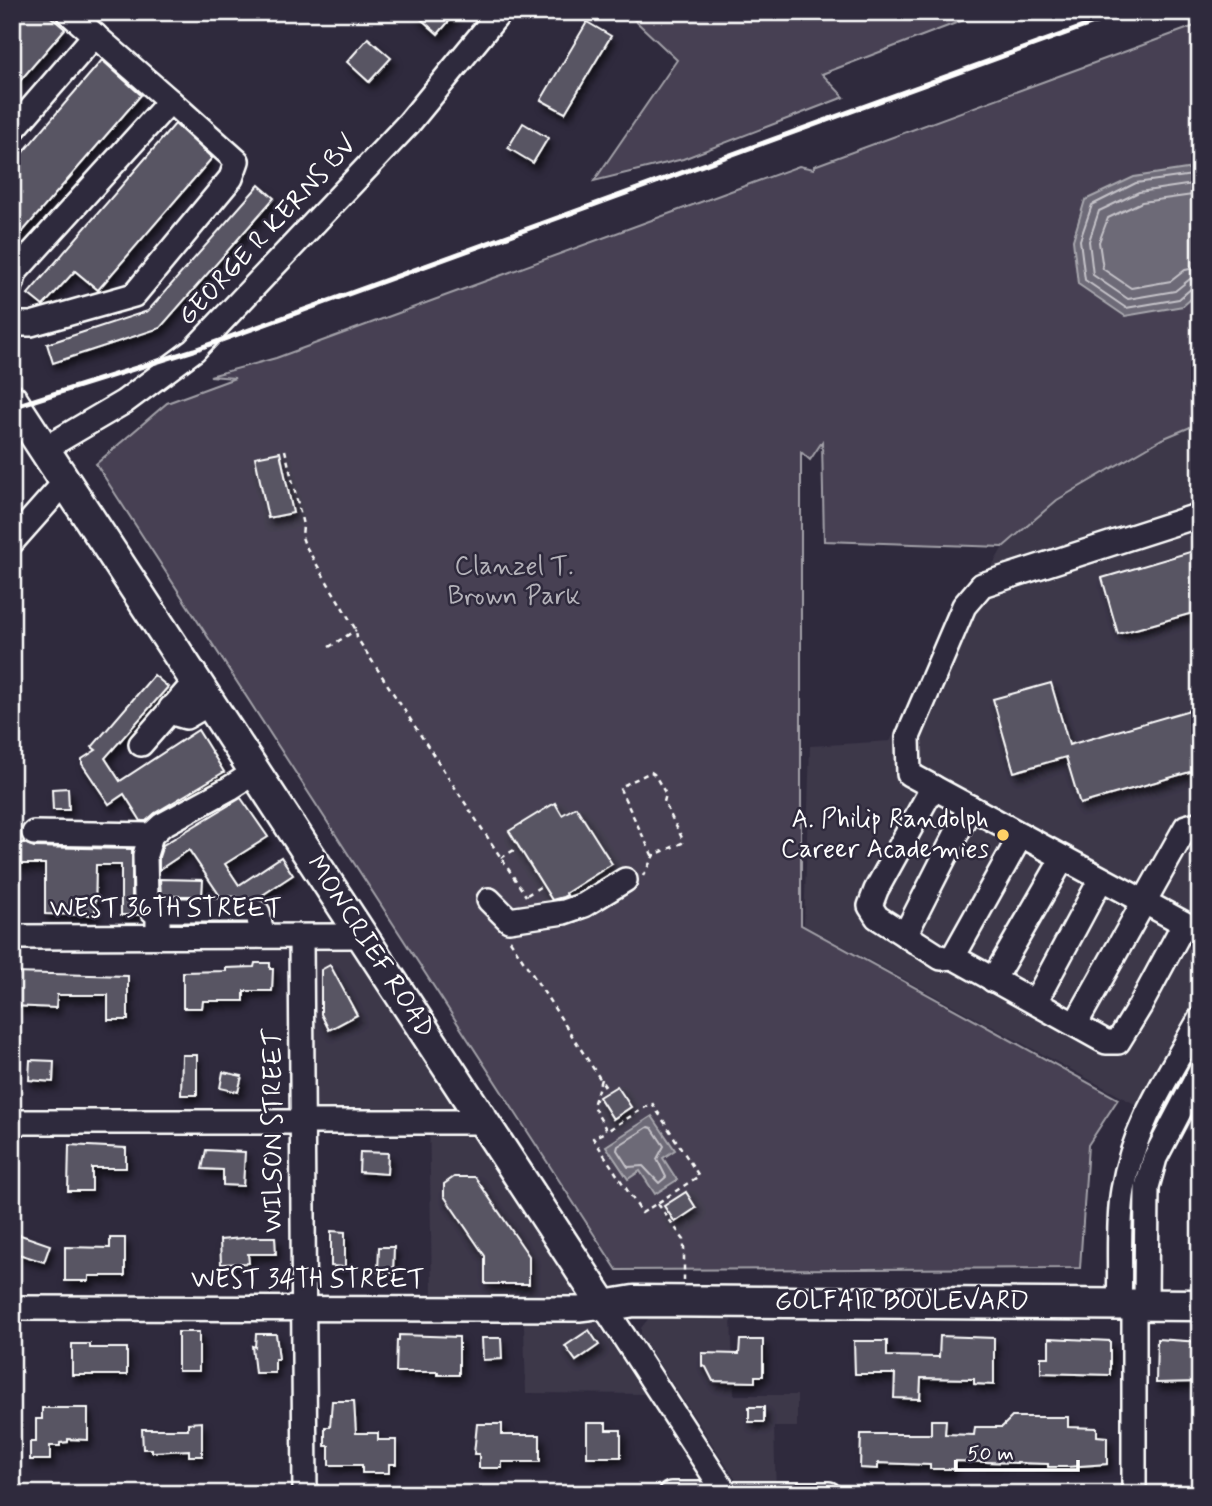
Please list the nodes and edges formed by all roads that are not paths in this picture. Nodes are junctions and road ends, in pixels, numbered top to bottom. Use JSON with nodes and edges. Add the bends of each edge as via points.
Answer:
{"nodes":[{"id":1,"x":68,"y":12,"type":"edge"},
{"id":2,"x":500,"y":12,"type":"edge"},
{"id":3,"x":94,"y":35,"type":"junction"},
{"id":4,"x":170,"y":101,"type":"junction"},
{"id":5,"x":12,"y":131,"type":"edge"},
{"id":6,"x":12,"y":283,"type":"edge"},
{"id":7,"x":13,"y":319,"type":"edge"},
{"id":8,"x":12,"y":400,"type":"edge"},
{"id":9,"x":44,"y":449,"type":"junction"},
{"id":10,"x":66,"y":481,"type":"junction"},
{"id":11,"x":1200,"y":515,"type":"edge"},
{"id":12,"x":12,"y":542,"type":"edge"},
{"id":13,"x":202,"y":692,"type":"junction"},
{"id":14,"x":141,"y":744,"type":"dead end"},
{"id":15,"x":255,"y":772,"type":"junction"},
{"id":16,"x":933,"y":787,"type":"junction"},
{"id":17,"x":970,"y":807,"type":"junction"},
{"id":18,"x":1200,"y":823,"type":"edge"},
{"id":19,"x":34,"y":833,"type":"dead end"},
{"id":20,"x":151,"y":835,"type":"junction"},
{"id":21,"x":1021,"y":835,"type":"junction"},
{"id":22,"x":1063,"y":858,"type":"junction"},
{"id":23,"x":1101,"y":879,"type":"junction"},
{"id":24,"x":623,"y":881,"type":"road end"},
{"id":25,"x":489,"y":900,"type":"dead end"},
{"id":26,"x":1145,"y":903,"type":"junction"},
{"id":27,"x":152,"y":910,"type":"junction"},
{"id":28,"x":1192,"y":928,"type":"edge"},
{"id":29,"x":158,"y":936,"type":"junction"},
{"id":30,"x":262,"y":936,"type":"junction"},
{"id":31,"x":362,"y":936,"type":"junction"},
{"id":32,"x":905,"y":936,"type":"junction"},
{"id":33,"x":12,"y":937,"type":"edge"},
{"id":34,"x":301,"y":937,"type":"junction"},
{"id":35,"x":953,"y":957,"type":"junction"},
{"id":36,"x":993,"y":980,"type":"junction"},
{"id":37,"x":1035,"y":1002,"type":"junction"},
{"id":38,"x":1200,"y":1019,"type":"edge"},
{"id":39,"x":1076,"y":1023,"type":"junction"},
{"id":40,"x":1200,"y":1072,"type":"edge"},
{"id":41,"x":12,"y":1122,"type":"edge"},
{"id":42,"x":303,"y":1122,"type":"junction"},
{"id":43,"x":484,"y":1122,"type":"junction"},
{"id":44,"x":1133,"y":1303,"type":"junction"},
{"id":45,"x":1200,"y":1305,"type":"edge"},
{"id":46,"x":604,"y":1306,"type":"junction"},
{"id":47,"x":12,"y":1308,"type":"edge"},
{"id":48,"x":303,"y":1308,"type":"junction"},
{"id":49,"x":304,"y":1494,"type":"edge"},
{"id":50,"x":671,"y":1494,"type":"edge"},
{"id":51,"x":682,"y":1494,"type":"edge"},
{"id":52,"x":726,"y":1494,"type":"edge"},
{"id":53,"x":805,"y":1494,"type":"edge"},
{"id":54,"x":829,"y":1494,"type":"edge"},
{"id":55,"x":1134,"y":1494,"type":"edge"}],
"edges":[{"from":1,"to":3,"type":"street"},
{"from":2,"to":9,"type":"street","name":"GEORGE R KERNS BV","via":[[409,123],[194,351],[124,402]]},
{"from":3,"to":4,"type":"street"},
{"from":3,"to":5,"type":"street"},
{"from":4,"to":6,"type":"street","via":[[15,272]]},
{"from":4,"to":7,"type":"street","via":[[237,161],[231,178],[134,295],[31,324]]},
{"from":8,"to":9,"type":"main road","name":"MONCRIEF ROAD"},
{"from":9,"to":10,"type":"main road","name":"MONCRIEF ROAD"},
{"from":10,"to":12,"type":"street"},
{"from":10,"to":13,"type":"main road","name":"MONCRIEF ROAD"},
{"from":11,"to":16,"type":"street","via":[[982,585],[964,606],[908,737],[909,774]]},
{"from":13,"to":14,"type":"street","via":[[186,717],[171,708]]},
{"from":13,"to":15,"type":"main road","name":"MONCRIEF ROAD"},
{"from":15,"to":20,"type":"street"},
{"from":15,"to":31,"type":"main road","name":"MONCRIEF ROAD"},
{"from":16,"to":17,"type":"street"},
{"from":16,"to":32,"type":"street","via":[[870,906],[877,917]]},
{"from":17,"to":21,"type":"street"},
{"from":17,"to":32,"type":"street"},
{"from":18,"to":26,"type":"street","via":[[1186,827]]},
{"from":19,"to":20,"type":"street"},
{"from":20,"to":27,"type":"street","via":[[145,855],[146,899]]},
{"from":21,"to":22,"type":"street"},
{"from":21,"to":35,"type":"street"},
{"from":22,"to":23,"type":"street"},
{"from":22,"to":36,"type":"street"},
{"from":23,"to":26,"type":"street"},
{"from":23,"to":37,"type":"street"},
{"from":24,"to":25,"type":"street","via":[[564,912],[509,920]]},
{"from":26,"to":28,"type":"street"},
{"from":26,"to":39,"type":"street"},
{"from":27,"to":29,"type":"street","via":[[158,917]]},
{"from":27,"to":30,"type":"street","via":[[250,910],[258,913]]},
{"from":28,"to":39,"type":"street","via":[[1118,1042],[1106,1042]]},
{"from":29,"to":30,"type":"street","name":"WEST 36TH STREET"},
{"from":29,"to":33,"type":"street","name":"WEST 36TH STREET"},
{"from":30,"to":34,"type":"street","name":"WEST 36TH STREET"},
{"from":31,"to":34,"type":"street","name":"WEST 36TH STREET"},
{"from":31,"to":43,"type":"main road","name":"MONCRIEF ROAD"},
{"from":32,"to":35,"type":"street","via":[[942,958]]},
{"from":34,"to":42,"type":"street","name":"WILSON STREET"},
{"from":35,"to":36,"type":"street"},
{"from":36,"to":37,"type":"street"},
{"from":37,"to":39,"type":"street"},
{"from":38,"to":44,"type":"street","via":[[1144,1119],[1131,1154],[1122,1193]]},
{"from":40,"to":44,"type":"street","via":[[1155,1158],[1147,1187]]},
{"from":41,"to":42,"type":"street"},
{"from":42,"to":43,"type":"street"},
{"from":42,"to":48,"type":"street","name":"WILSON STREET"},
{"from":43,"to":46,"type":"main road","name":"MONCRIEF ROAD"},
{"from":44,"to":45,"type":"main road","name":"GOLFAIR BOULEVARD"},
{"from":44,"to":46,"type":"main road","name":"GOLFAIR BOULEVARD","via":[[634,1301]]},
{"from":44,"to":55,"type":"street"},
{"from":46,"to":48,"type":"street","name":"WEST 34TH STREET"},
{"from":46,"to":52,"type":"street","name":"MONCRIEF ROAD"},
{"from":47,"to":48,"type":"street","name":"WEST 34TH STREET"},
{"from":48,"to":49,"type":"street","name":"WILSON STREET"},
{"from":50,"to":51,"type":"street"},
{"from":51,"to":52,"type":"street"},
{"from":52,"to":53,"type":"street"},
{"from":53,"to":54,"type":"street"}]}
